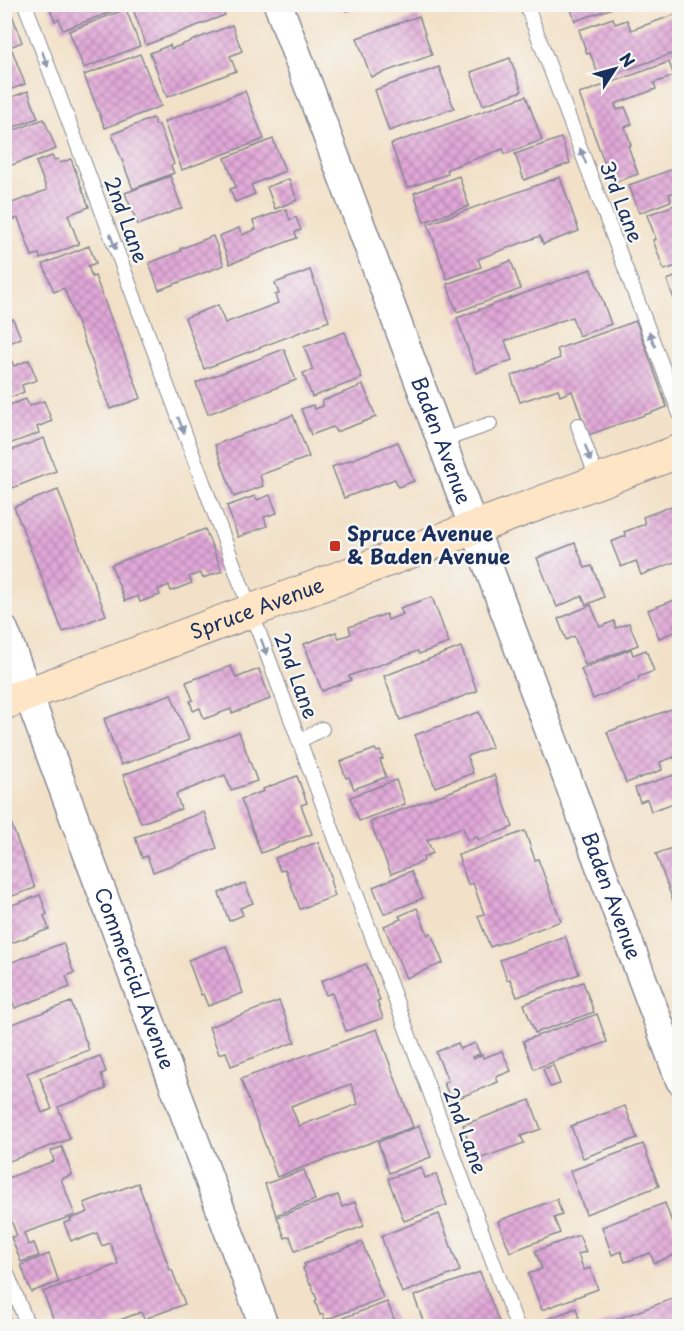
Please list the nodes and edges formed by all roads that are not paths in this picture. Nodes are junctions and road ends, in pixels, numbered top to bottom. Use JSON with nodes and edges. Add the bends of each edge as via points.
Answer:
{"nodes":[{"id":1,"x":25,"y":4,"type":"edge"},
{"id":2,"x":278,"y":4,"type":"edge"},
{"id":3,"x":526,"y":4,"type":"edge"},
{"id":4,"x":673,"y":377,"type":"edge"},
{"id":5,"x":680,"y":414,"type":"edge"},
{"id":6,"x":490,"y":424,"type":"dead end"},
{"id":7,"x":578,"y":425,"type":"dead end"},
{"id":8,"x":441,"y":441,"type":"junction"},
{"id":9,"x":680,"y":452,"type":"edge"},
{"id":10,"x":598,"y":482,"type":"junction"},
{"id":11,"x":474,"y":528,"type":"junction"},
{"id":12,"x":251,"y":611,"type":"junction"},
{"id":13,"x":4,"y":630,"type":"edge"},
{"id":14,"x":17,"y":699,"type":"edge"},
{"id":15,"x":322,"y":729,"type":"dead end"},
{"id":16,"x":299,"y":741,"type":"junction"},
{"id":17,"x":680,"y":1080,"type":"edge"},
{"id":18,"x":4,"y":1266,"type":"edge"},
{"id":19,"x":28,"y":1326,"type":"edge"},
{"id":20,"x":264,"y":1326,"type":"edge"},
{"id":21,"x":517,"y":1326,"type":"edge"}],
"edges":[{"from":1,"to":12,"type":"lane","name":"2nd Lane","one_way":true},
{"from":2,"to":8,"type":"street","name":"Baden Avenue"},
{"from":4,"to":3,"type":"lane","name":"3rd Lane","one_way":true},
{"from":4,"to":5,"type":"lane","name":"3rd Lane"},
{"from":6,"to":8,"type":"lane"},
{"from":7,"to":10,"type":"lane","one_way":true},
{"from":8,"to":11,"type":"street","name":"Baden Avenue"},
{"from":9,"to":10,"type":"main road","name":"Spruce Avenue"},
{"from":10,"to":11,"type":"main road","name":"Spruce Avenue"},
{"from":11,"to":12,"type":"main road","name":"Spruce Avenue"},
{"from":11,"to":17,"type":"street","name":"Baden Avenue"},
{"from":12,"to":14,"type":"main road","name":"Spruce Avenue"},
{"from":12,"to":16,"type":"lane","name":"2nd Lane","one_way":true},
{"from":13,"to":14,"type":"street","name":"Commercial Avenue"},
{"from":14,"to":20,"type":"street","name":"Commercial Avenue"},
{"from":15,"to":16,"type":"lane"},
{"from":16,"to":21,"type":"lane","name":"2nd Lane"},
{"from":18,"to":19,"type":"lane"}]}
